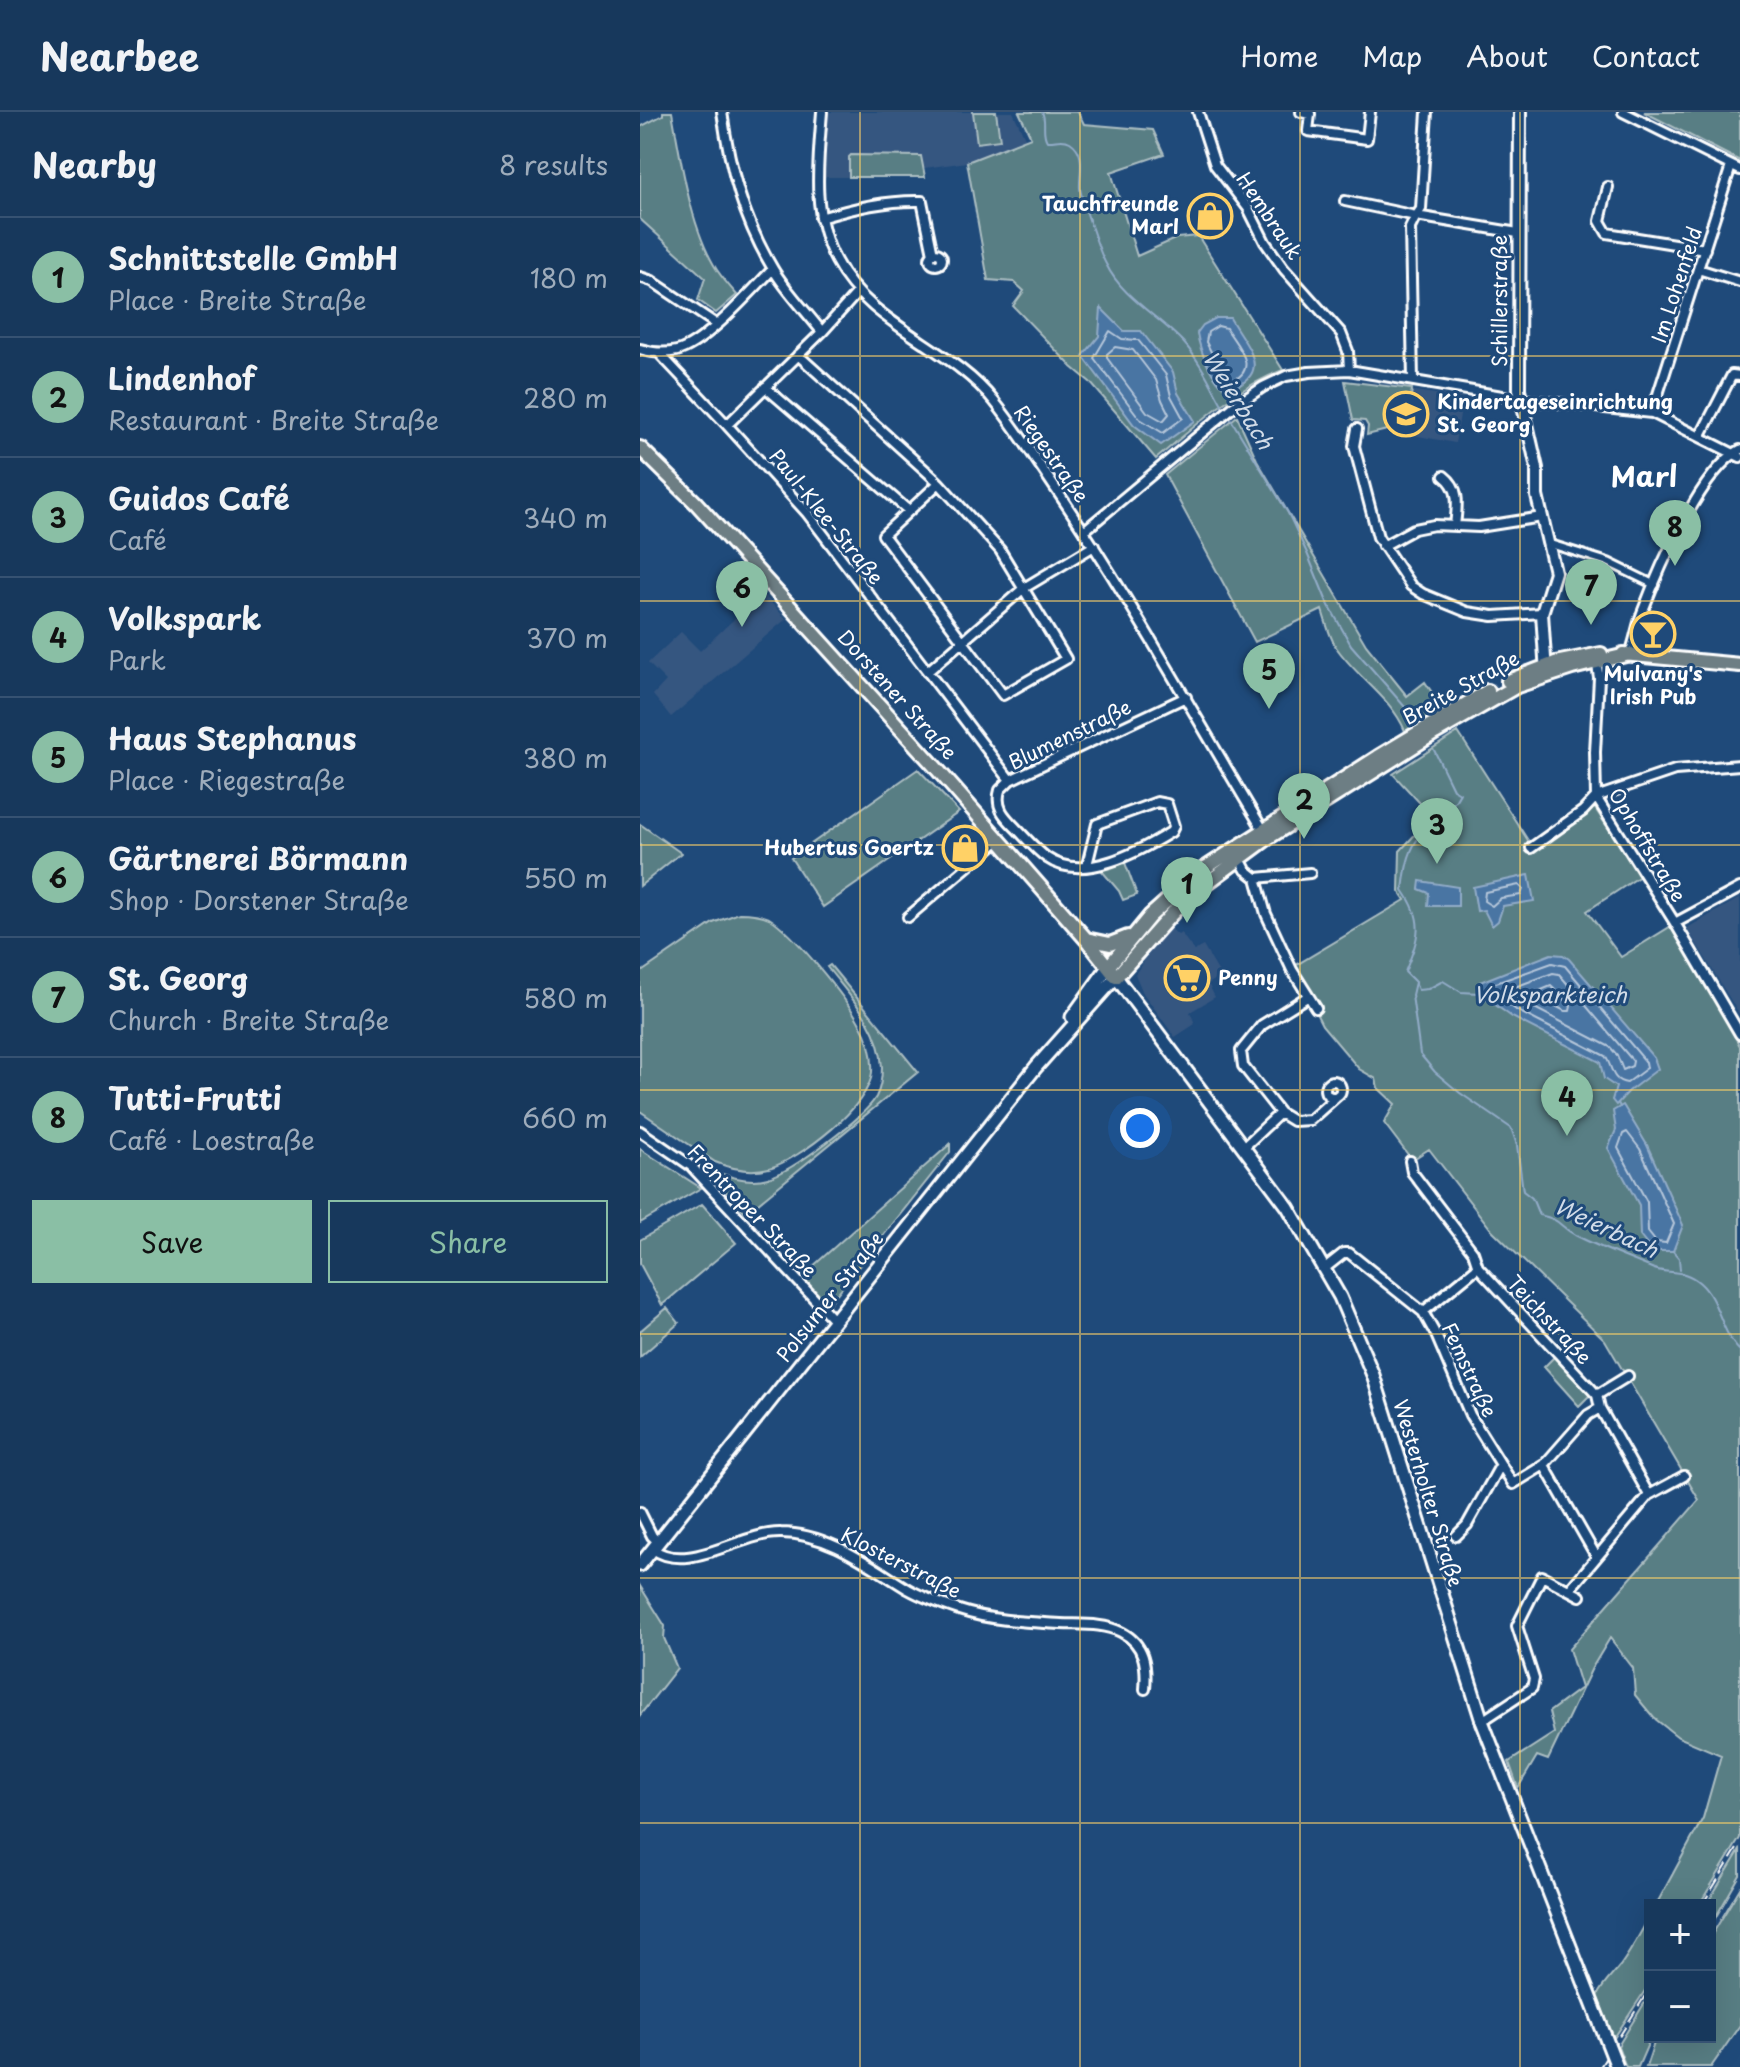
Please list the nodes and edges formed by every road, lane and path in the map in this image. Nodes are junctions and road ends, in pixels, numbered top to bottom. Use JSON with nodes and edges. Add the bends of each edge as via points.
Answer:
{"nodes":[{"id":1,"x":722,"y":112,"type":"edge"},
{"id":2,"x":822,"y":112,"type":"edge"},
{"id":3,"x":1198,"y":112,"type":"edge"},
{"id":4,"x":1301,"y":112,"type":"edge"},
{"id":5,"x":1370,"y":112,"type":"edge"},
{"id":6,"x":1427,"y":112,"type":"edge"},
{"id":7,"x":1520,"y":112,"type":"edge"},
{"id":8,"x":1623,"y":112,"type":"edge"},
{"id":9,"x":1736,"y":168,"type":"edge"},
{"id":10,"x":1608,"y":187,"type":"dead end"},
{"id":11,"x":1345,"y":201,"type":"dead end"},
{"id":12,"x":1416,"y":216,"type":"junction"},
{"id":13,"x":820,"y":218,"type":"junction"},
{"id":14,"x":1518,"y":233,"type":"junction"},
{"id":15,"x":1705,"y":249,"type":"junction"},
{"id":16,"x":933,"y":254,"type":"dead end"},
{"id":17,"x":773,"y":269,"type":"junction"},
{"id":18,"x":1698,"y":269,"type":"junction"},
{"id":19,"x":640,"y":277,"type":"edge"},
{"id":20,"x":1740,"y":282,"type":"edge"},
{"id":21,"x":858,"y":292,"type":"junction"},
{"id":22,"x":716,"y":324,"type":"junction"},
{"id":23,"x":822,"y":332,"type":"junction"},
{"id":24,"x":640,"y":349,"type":"edge"},
{"id":25,"x":659,"y":353,"type":"junction"},
{"id":26,"x":798,"y":355,"type":"junction"},
{"id":27,"x":1349,"y":370,"type":"junction"},
{"id":28,"x":1740,"y":376,"type":"edge"},
{"id":29,"x":1413,"y":380,"type":"junction"},
{"id":30,"x":765,"y":387,"type":"junction"},
{"id":31,"x":1520,"y":399,"type":"junction"},
{"id":32,"x":1652,"y":413,"type":"junction"},
{"id":33,"x":727,"y":425,"type":"junction"},
{"id":34,"x":1357,"y":429,"type":"dead end"},
{"id":35,"x":1700,"y":437,"type":"junction"},
{"id":36,"x":640,"y":448,"type":"edge"},
{"id":37,"x":1737,"y":454,"type":"edge"},
{"id":38,"x":1444,"y":476,"type":"dead end"},
{"id":39,"x":939,"y":483,"type":"junction"},
{"id":40,"x":909,"y":511,"type":"junction"},
{"id":41,"x":1542,"y":517,"type":"junction"},
{"id":42,"x":1455,"y":526,"type":"junction"},
{"id":43,"x":1084,"y":531,"type":"junction"},
{"id":44,"x":1547,"y":543,"type":"junction"},
{"id":45,"x":1094,"y":546,"type":"junction"},
{"id":46,"x":1383,"y":546,"type":"junction"},
{"id":47,"x":1655,"y":585,"type":"junction"},
{"id":48,"x":1024,"y":588,"type":"junction"},
{"id":49,"x":1542,"y":613,"type":"junction"},
{"id":50,"x":963,"y":640,"type":"junction"},
{"id":51,"x":1630,"y":654,"type":"junction"},
{"id":52,"x":1596,"y":658,"type":"junction"},
{"id":53,"x":1740,"y":665,"type":"edge"},
{"id":54,"x":1546,"y":670,"type":"junction"},
{"id":55,"x":927,"y":672,"type":"junction"},
{"id":56,"x":1186,"y":697,"type":"junction"},
{"id":57,"x":1740,"y":765,"type":"edge"},
{"id":58,"x":1010,"y":780,"type":"junction"},
{"id":59,"x":1596,"y":797,"type":"junction"},
{"id":60,"x":1266,"y":834,"type":"junction"},
{"id":61,"x":1000,"y":839,"type":"junction"},
{"id":62,"x":1531,"y":848,"type":"dead end"},
{"id":63,"x":1237,"y":854,"type":"junction"},
{"id":64,"x":1087,"y":865,"type":"junction"},
{"id":65,"x":1310,"y":873,"type":"dead end"},
{"id":66,"x":1256,"y":878,"type":"junction"},
{"id":67,"x":1740,"y":888,"type":"edge"},
{"id":68,"x":908,"y":917,"type":"dead end"},
{"id":69,"x":1675,"y":923,"type":"junction"},
{"id":70,"x":1134,"y":934,"type":"junction"},
{"id":71,"x":1086,"y":939,"type":"junction"},
{"id":72,"x":1112,"y":972,"type":"junction"},
{"id":73,"x":1307,"y":997,"type":"junction"},
{"id":74,"x":1316,"y":1008,"type":"dead end"},
{"id":75,"x":1740,"y":1034,"type":"edge"},
{"id":76,"x":1338,"y":1095,"type":"dead end"},
{"id":77,"x":1280,"y":1113,"type":"junction"},
{"id":78,"x":640,"y":1131,"type":"edge"},
{"id":79,"x":1245,"y":1146,"type":"junction"},
{"id":80,"x":1410,"y":1161,"type":"dead end"},
{"id":81,"x":1478,"y":1267,"type":"junction"},
{"id":82,"x":1325,"y":1268,"type":"junction"},
{"id":83,"x":1423,"y":1312,"type":"junction"},
{"id":84,"x":834,"y":1320,"type":"junction"},
{"id":85,"x":1628,"y":1376,"type":"dead end"},
{"id":86,"x":1597,"y":1395,"type":"junction"},
{"id":87,"x":1600,"y":1408,"type":"junction"},
{"id":88,"x":1544,"y":1465,"type":"junction"},
{"id":89,"x":1500,"y":1466,"type":"junction"},
{"id":90,"x":1684,"y":1476,"type":"dead end"},
{"id":91,"x":1649,"y":1495,"type":"junction"},
{"id":92,"x":640,"y":1512,"type":"edge"},
{"id":93,"x":1456,"y":1536,"type":"dead end"},
{"id":94,"x":656,"y":1546,"type":"junction"},
{"id":95,"x":1596,"y":1556,"type":"junction"},
{"id":96,"x":640,"y":1565,"type":"edge"},
{"id":97,"x":1570,"y":1589,"type":"junction"},
{"id":98,"x":1580,"y":1596,"type":"dead end"},
{"id":99,"x":1145,"y":1689,"type":"dead end"},
{"id":100,"x":1482,"y":1721,"type":"junction"},
{"id":101,"x":1617,"y":2067,"type":"edge"}],
"edges":[{"from":1,"to":17,"type":"street","via":[[732,175]]},
{"from":2,"to":13,"type":"street","name":"Riegestraße"},
{"from":3,"to":27,"type":"street","name":"Hembrauk","via":[[1215,165],[1284,269],[1341,333]]},
{"from":4,"to":5,"type":"street","via":[[1310,114],[1308,131],[1367,139]]},
{"from":6,"to":12,"type":"street","via":[[1421,209]]},
{"from":7,"to":14,"type":"street","name":"Schillerstraße"},
{"from":8,"to":9,"type":"street"},
{"from":9,"to":15,"type":"street","name":"Im Lohenfeld"},
{"from":10,"to":15,"type":"street","via":[[1600,221],[1607,233]]},
{"from":11,"to":12,"type":"street"},
{"from":12,"to":14,"type":"street"},
{"from":12,"to":29,"type":"street","via":[[1410,228]]},
{"from":13,"to":16,"type":"street","via":[[861,206],[922,201]]},
{"from":13,"to":21,"type":"street","name":"Riegestraße","via":[[835,261]]},
{"from":14,"to":31,"type":"street","name":"Schillerstraße"},
{"from":15,"to":18,"type":"street","name":"Im Lohenfeld"},
{"from":17,"to":22,"type":"street"},
{"from":17,"to":23,"type":"street"},
{"from":18,"to":20,"type":"street"},
{"from":18,"to":32,"type":"street","name":"Im Lohenfeld"},
{"from":19,"to":22,"type":"street"},
{"from":21,"to":23,"type":"street"},
{"from":21,"to":43,"type":"street","name":"Riegestraße","via":[[980,385]]},
{"from":22,"to":25,"type":"street","via":[[689,346]]},
{"from":23,"to":26,"type":"street"},
{"from":24,"to":25,"type":"street"},
{"from":25,"to":33,"type":"street","name":"Paul-Klee-Straße"},
{"from":26,"to":30,"type":"street"},
{"from":26,"to":39,"type":"street"},
{"from":27,"to":29,"type":"street"},
{"from":27,"to":43,"type":"street","via":[[1286,376],[1263,387]]},
{"from":28,"to":35,"type":"street","via":[[1732,375]]},
{"from":29,"to":31,"type":"street"},
{"from":30,"to":33,"type":"street"},
{"from":30,"to":40,"type":"street"},
{"from":31,"to":32,"type":"street"},
{"from":31,"to":41,"type":"street","name":"Schillerstraße","via":[[1537,468]]},
{"from":32,"to":35,"type":"street"},
{"from":33,"to":55,"type":"street","name":"Paul-Klee-Straße","via":[[807,513]]},
{"from":34,"to":46,"type":"street","via":[[1354,446]]},
{"from":35,"to":37,"type":"street"},
{"from":36,"to":61,"type":"main road","name":"Dorstener Straße","via":[[729,538]]},
{"from":37,"to":47,"type":"street","via":[[1702,490]]},
{"from":38,"to":42,"type":"street","via":[[1458,497]]},
{"from":39,"to":40,"type":"street"},
{"from":39,"to":48,"type":"street","via":[[1000,550]]},
{"from":40,"to":50,"type":"street","via":[[883,535]]},
{"from":41,"to":42,"type":"street"},
{"from":41,"to":44,"type":"street","name":"Schillerstraße"},
{"from":42,"to":46,"type":"street","via":[[1414,529]]},
{"from":43,"to":45,"type":"street","name":"Riegestraße"},
{"from":44,"to":47,"type":"street","via":[[1608,562]]},
{"from":44,"to":49,"type":"street","name":"Schillerstraße","via":[[1555,572]]},
{"from":45,"to":48,"type":"street"},
{"from":45,"to":56,"type":"street","name":"Riegestraße"},
{"from":46,"to":49,"type":"street","via":[[1411,586],[1444,605],[1493,616]]},
{"from":47,"to":51,"type":"street"},
{"from":48,"to":50,"type":"street"},
{"from":48,"to":50,"type":"street","via":[[1066,659],[1003,695]]},
{"from":49,"to":54,"type":"street","name":"Schillerstraße"},
{"from":50,"to":55,"type":"street"},
{"from":51,"to":52,"type":"main road","name":"Breite Straße"},
{"from":51,"to":53,"type":"main road","name":"Breite Straße"},
{"from":52,"to":54,"type":"main road","name":"Breite Straße"},
{"from":52,"to":59,"type":"street","name":"Ophoffstraße"},
{"from":54,"to":60,"type":"main road","name":"Breite Straße"},
{"from":55,"to":58,"type":"street","name":"Paul-Klee-Straße"},
{"from":56,"to":58,"type":"street","name":"Blumenstraße"},
{"from":56,"to":60,"type":"street","name":"Riegestraße"},
{"from":57,"to":59,"type":"street","via":[[1675,770]]},
{"from":58,"to":64,"type":"street","name":"Blumenstraße","via":[[998,797],[1004,816],[1048,859]]},
{"from":59,"to":62,"type":"street"},
{"from":59,"to":69,"type":"street","name":"Ophoffstraße"},
{"from":60,"to":63,"type":"main road","name":"Breite Straße"},
{"from":61,"to":68,"type":"street"},
{"from":61,"to":71,"type":"main road","name":"Dorstener Straße"},
{"from":63,"to":66,"type":"street"},
{"from":63,"to":70,"type":"main road","name":"Breite Straße","via":[[1176,891]]},
{"from":63,"to":72,"type":"main road","name":"Breite Straße"},
{"from":64,"to":64,"type":"street","name":"Blumenstraße","via":[[1097,824],[1157,802],[1167,804],[1171,832],[1127,857]]},
{"from":65,"to":66,"type":"street"},
{"from":66,"to":73,"type":"street","via":[[1266,914]]},
{"from":67,"to":69,"type":"street"},
{"from":69,"to":75,"type":"street","name":"Ophoffstraße"},
{"from":70,"to":71,"type":"main road","via":[[1110,944]]},
{"from":70,"to":72,"type":"main road","name":"Breite Straße"},
{"from":71,"to":72,"type":"main road","name":"Dorstener Straße"},
{"from":72,"to":79,"type":"main road","name":"Westerholter Straße"},
{"from":72,"to":84,"type":"main road","name":"Polsumer Straße","via":[[1084,997],[1049,1051]]},
{"from":73,"to":74,"type":"street"},
{"from":73,"to":77,"type":"street","via":[[1262,1025],[1241,1051],[1243,1066]]},
{"from":76,"to":77,"type":"street","via":[[1310,1120],[1293,1121]]},
{"from":77,"to":79,"type":"street"},
{"from":78,"to":84,"type":"street","name":"Frentroper Straße","via":[[691,1166]]},
{"from":79,"to":82,"type":"main road","name":"Westerholter Straße"},
{"from":80,"to":81,"type":"street","name":"Teichstraße","via":[[1412,1172],[1473,1252]]},
{"from":81,"to":83,"type":"street"},
{"from":81,"to":86,"type":"street","name":"Teichstraße"},
{"from":82,"to":83,"type":"street","name":"Femstraße","via":[[1349,1253]]},
{"from":82,"to":100,"type":"main road","name":"Westerholter Straße","via":[[1373,1375]]},
{"from":83,"to":89,"type":"street","name":"Femstraße","via":[[1470,1415]]},
{"from":84,"to":94,"type":"main road","name":"Polsumer Straße"},
{"from":85,"to":86,"type":"street"},
{"from":86,"to":87,"type":"street","name":"Teichstraße"},
{"from":87,"to":88,"type":"street"},
{"from":87,"to":91,"type":"street","name":"Teichstraße"},
{"from":88,"to":89,"type":"street","name":"Femstraße","via":[[1513,1484]]},
{"from":88,"to":95,"type":"street"},
{"from":89,"to":93,"type":"street"},
{"from":90,"to":91,"type":"street"},
{"from":91,"to":95,"type":"street"},
{"from":92,"to":94,"type":"street"},
{"from":94,"to":96,"type":"main road","name":"Polsumer Straße"},
{"from":94,"to":99,"type":"street","name":"Klosterstraße","via":[[663,1557],[692,1556],[754,1536],[784,1533],[829,1544],[910,1590],[963,1611],[1123,1633],[1146,1662]]},
{"from":95,"to":97,"type":"street"},
{"from":97,"to":98,"type":"street"},
{"from":97,"to":100,"type":"street","via":[[1542,1576],[1517,1626],[1534,1679],[1532,1688]]},
{"from":100,"to":101,"type":"main road","name":"Westerholter Straße","bridge":true}]}
